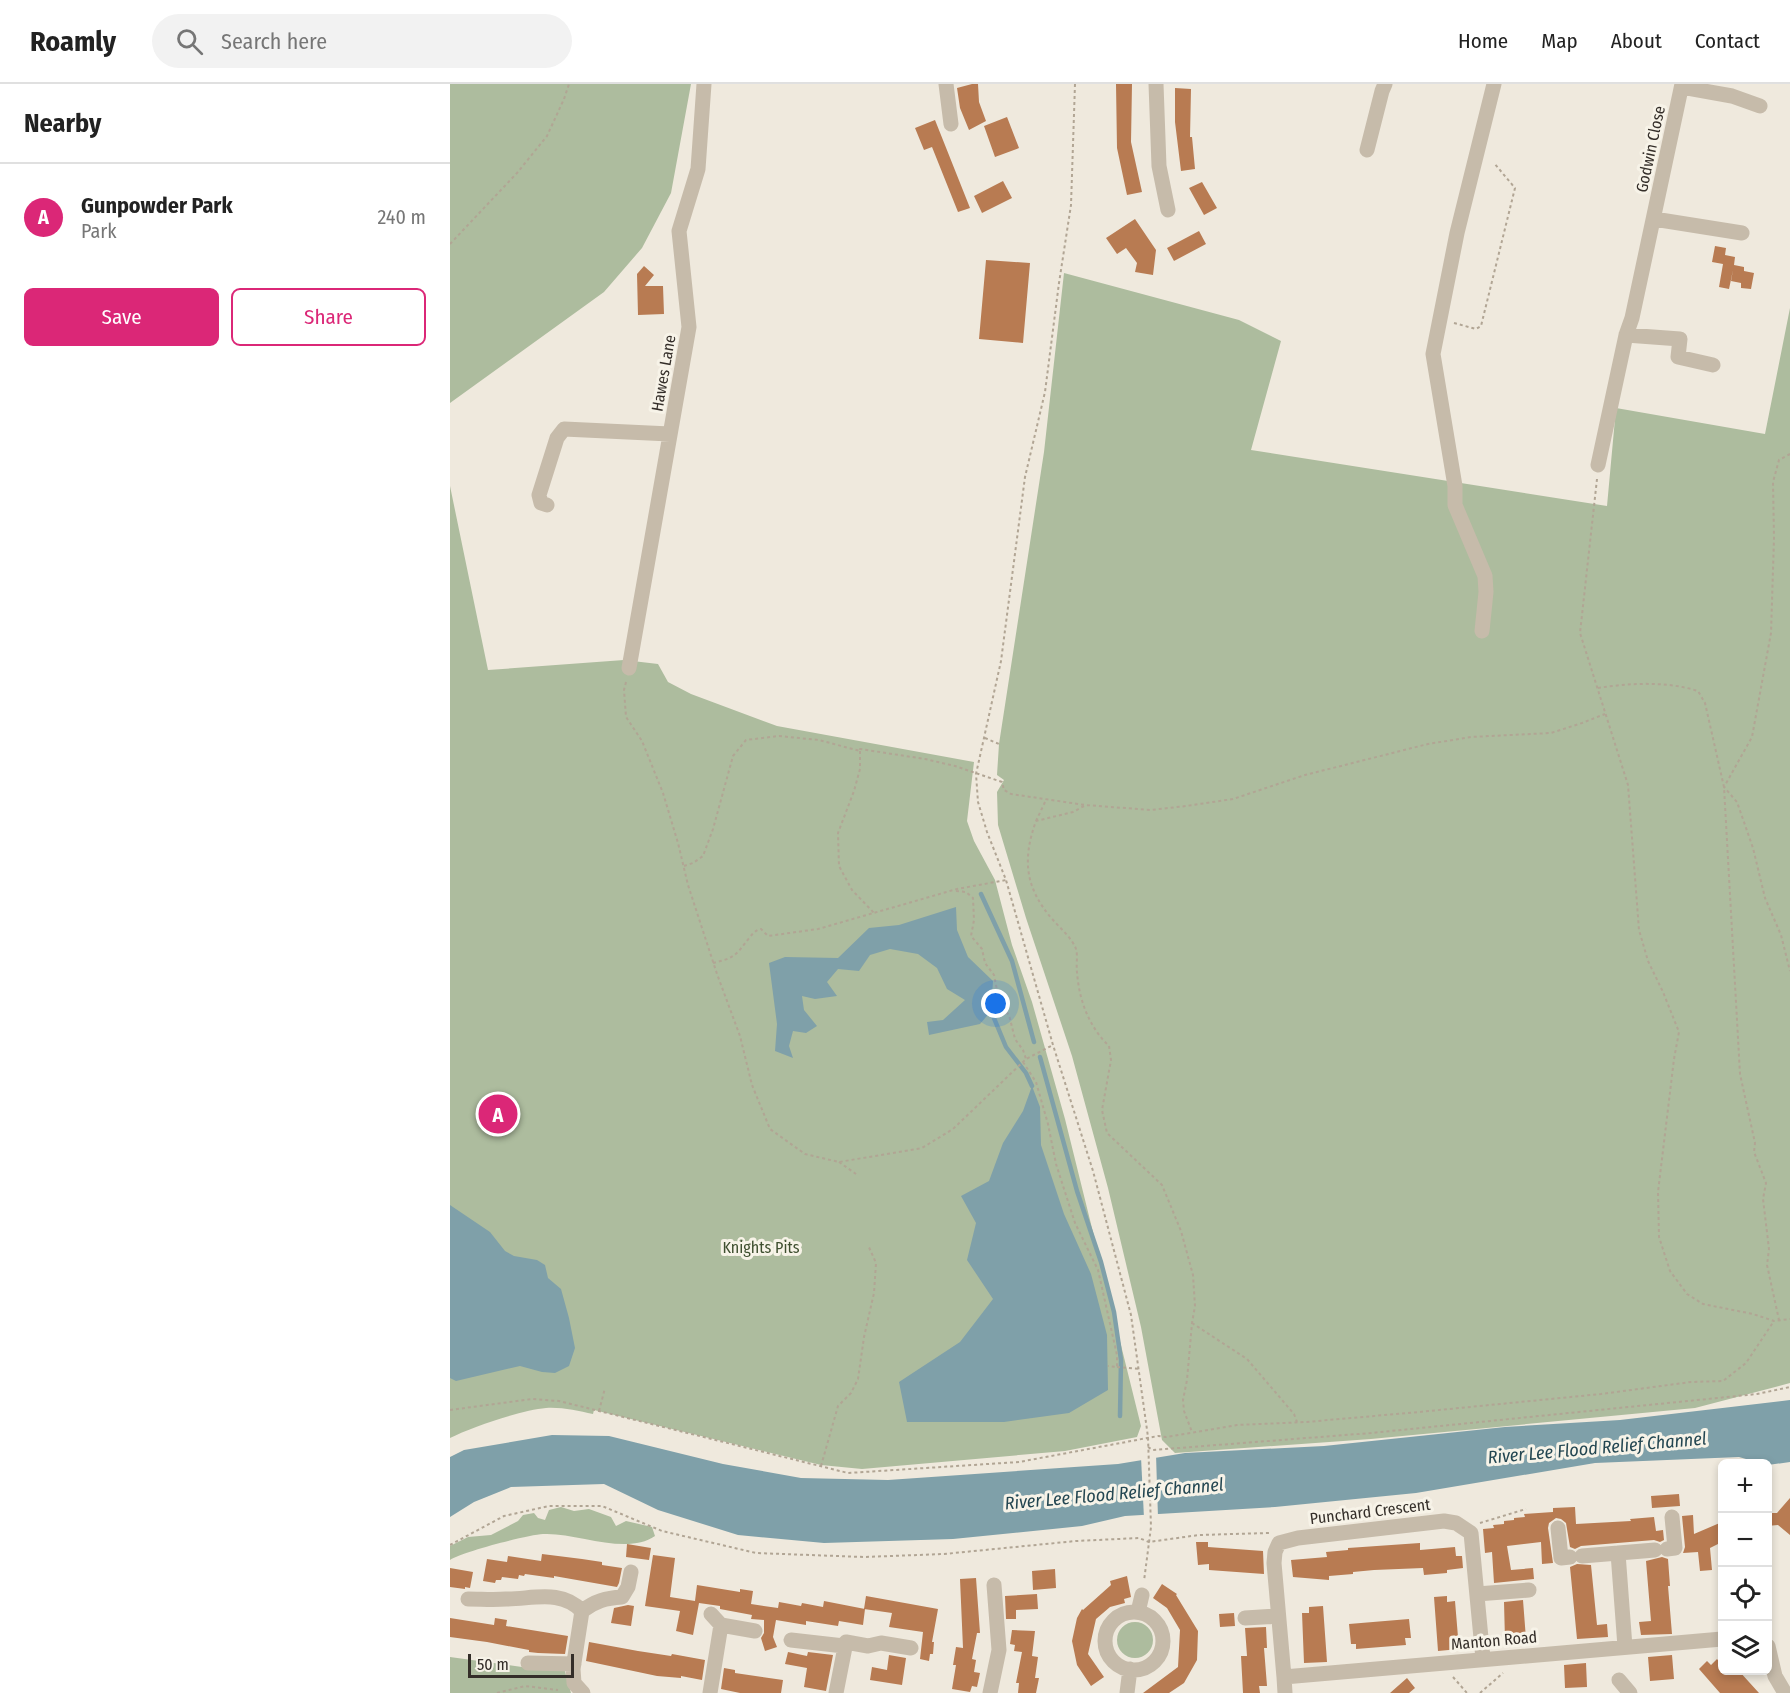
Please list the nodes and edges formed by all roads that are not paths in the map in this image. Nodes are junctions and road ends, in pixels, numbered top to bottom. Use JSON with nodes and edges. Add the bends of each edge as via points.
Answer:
{"nodes":[{"id":1,"x":704,"y":84,"type":"edge"},
{"id":2,"x":946,"y":84,"type":"edge"},
{"id":3,"x":1156,"y":84,"type":"edge"},
{"id":4,"x":1386,"y":84,"type":"edge"},
{"id":5,"x":1494,"y":84,"type":"edge"},
{"id":6,"x":1682,"y":86,"type":"edge"},
{"id":7,"x":1760,"y":106,"type":"dead end"},
{"id":8,"x":951,"y":124,"type":"dead end"},
{"id":9,"x":1367,"y":150,"type":"dead end"},
{"id":10,"x":1168,"y":210,"type":"dead end"},
{"id":11,"x":1654,"y":219,"type":"junction"},
{"id":12,"x":1742,"y":233,"type":"dead end"},
{"id":13,"x":1626,"y":335,"type":"junction"},
{"id":14,"x":1713,"y":365,"type":"dead end"},
{"id":15,"x":670,"y":434,"type":"junction"},
{"id":16,"x":1598,"y":465,"type":"road end"},
{"id":17,"x":547,"y":505,"type":"dead end"},
{"id":18,"x":1482,"y":631,"type":"dead end"},
{"id":19,"x":629,"y":668,"type":"road end"},
{"id":20,"x":1672,"y":1517,"type":"dead end"},
{"id":21,"x":1558,"y":1528,"type":"dead end"},
{"id":22,"x":1617,"y":1553,"type":"junction"},
{"id":23,"x":631,"y":1572,"type":"dead end"},
{"id":24,"x":994,"y":1585,"type":"dead end"},
{"id":25,"x":1529,"y":1590,"type":"dead end"},
{"id":26,"x":1477,"y":1594,"type":"junction"},
{"id":27,"x":1142,"y":1595,"type":"road end"},
{"id":28,"x":468,"y":1599,"type":"dead end"},
{"id":29,"x":582,"y":1611,"type":"junction"},
{"id":30,"x":1138,"y":1612,"type":"junction"},
{"id":31,"x":1278,"y":1616,"type":"junction"},
{"id":32,"x":1245,"y":1618,"type":"dead end"},
{"id":33,"x":755,"y":1631,"type":"dead end"},
{"id":34,"x":1718,"y":1639,"type":"edge"},
{"id":35,"x":791,"y":1640,"type":"dead end"},
{"id":36,"x":844,"y":1646,"type":"junction"},
{"id":37,"x":1625,"y":1647,"type":"junction"},
{"id":38,"x":911,"y":1648,"type":"dead end"},
{"id":39,"x":1483,"y":1659,"type":"junction"},
{"id":40,"x":528,"y":1662,"type":"dead end"},
{"id":41,"x":574,"y":1664,"type":"junction"},
{"id":42,"x":1772,"y":1665,"type":"edge"},
{"id":43,"x":1130,"y":1669,"type":"junction"},
{"id":44,"x":1284,"y":1677,"type":"junction"},
{"id":45,"x":1619,"y":1680,"type":"dead end"},
{"id":46,"x":583,"y":1693,"type":"edge"},
{"id":47,"x":710,"y":1693,"type":"edge"},
{"id":48,"x":836,"y":1693,"type":"edge"},
{"id":49,"x":990,"y":1693,"type":"edge"},
{"id":50,"x":1127,"y":1693,"type":"edge"},
{"id":51,"x":1285,"y":1693,"type":"edge"},
{"id":52,"x":1630,"y":1693,"type":"edge"},
{"id":53,"x":1785,"y":1693,"type":"edge"}],
"edges":[{"from":1,"to":15,"type":"street","name":"Hawes Lane","via":[[698,169],[679,231],[689,327]]},
{"from":2,"to":8,"type":"street"},
{"from":3,"to":10,"type":"street","via":[[1159,166]]},
{"from":4,"to":9,"type":"street"},
{"from":5,"to":18,"type":"street","via":[[1457,233],[1433,354],[1455,505],[1485,576]]},
{"from":6,"to":7,"type":"street","name":"Godwin Close"},
{"from":6,"to":11,"type":"street","name":"Godwin Close"},
{"from":11,"to":12,"type":"street"},
{"from":11,"to":13,"type":"street","name":"Godwin Close"},
{"from":13,"to":14,"type":"street","via":[[1680,339],[1677,357]]},
{"from":13,"to":16,"type":"street","name":"Godwin Close"},
{"from":15,"to":17,"type":"street","via":[[564,429],[557,438],[539,495],[541,503]]},
{"from":15,"to":19,"type":"street","name":"Hawes Lane"},
{"from":20,"to":22,"type":"street","via":[[1675,1548]]},
{"from":21,"to":22,"type":"street","via":[[1561,1558]]},
{"from":22,"to":37,"type":"street"},
{"from":23,"to":29,"type":"street","via":[[622,1597],[594,1602]]},
{"from":24,"to":49,"type":"street","via":[[999,1650]]},
{"from":25,"to":26,"type":"street"},
{"from":26,"to":31,"type":"street","name":"Punchard Crescent","via":[[1471,1533],[1456,1523],[1444,1521],[1280,1543],[1274,1563]]},
{"from":26,"to":39,"type":"street"},
{"from":27,"to":30,"type":"street"},
{"from":28,"to":29,"type":"street","via":[[550,1596],[567,1600]]},
{"from":29,"to":41,"type":"street"},
{"from":30,"to":43,"type":"street","via":[[1113,1620],[1105,1636],[1109,1654],[1122,1667]]},
{"from":30,"to":43,"type":"street","via":[[1160,1627],[1163,1645],[1155,1661],[1140,1669]]},
{"from":31,"to":32,"type":"street"},
{"from":31,"to":44,"type":"street"},
{"from":33,"to":47,"type":"street","via":[[716,1620]]},
{"from":34,"to":37,"type":"street","name":"Manton Road"},
{"from":35,"to":36,"type":"street"},
{"from":36,"to":38,"type":"street","via":[[846,1642],[868,1646],[881,1643]]},
{"from":36,"to":48,"type":"street"},
{"from":37,"to":39,"type":"street","name":"Manton Road"},
{"from":39,"to":44,"type":"street","name":"Manton Road"},
{"from":40,"to":41,"type":"street"},
{"from":41,"to":46,"type":"street","via":[[574,1683]]},
{"from":42,"to":53,"type":"street"},
{"from":43,"to":50,"type":"street"},
{"from":44,"to":51,"type":"street"},
{"from":45,"to":52,"type":"street"}]}
